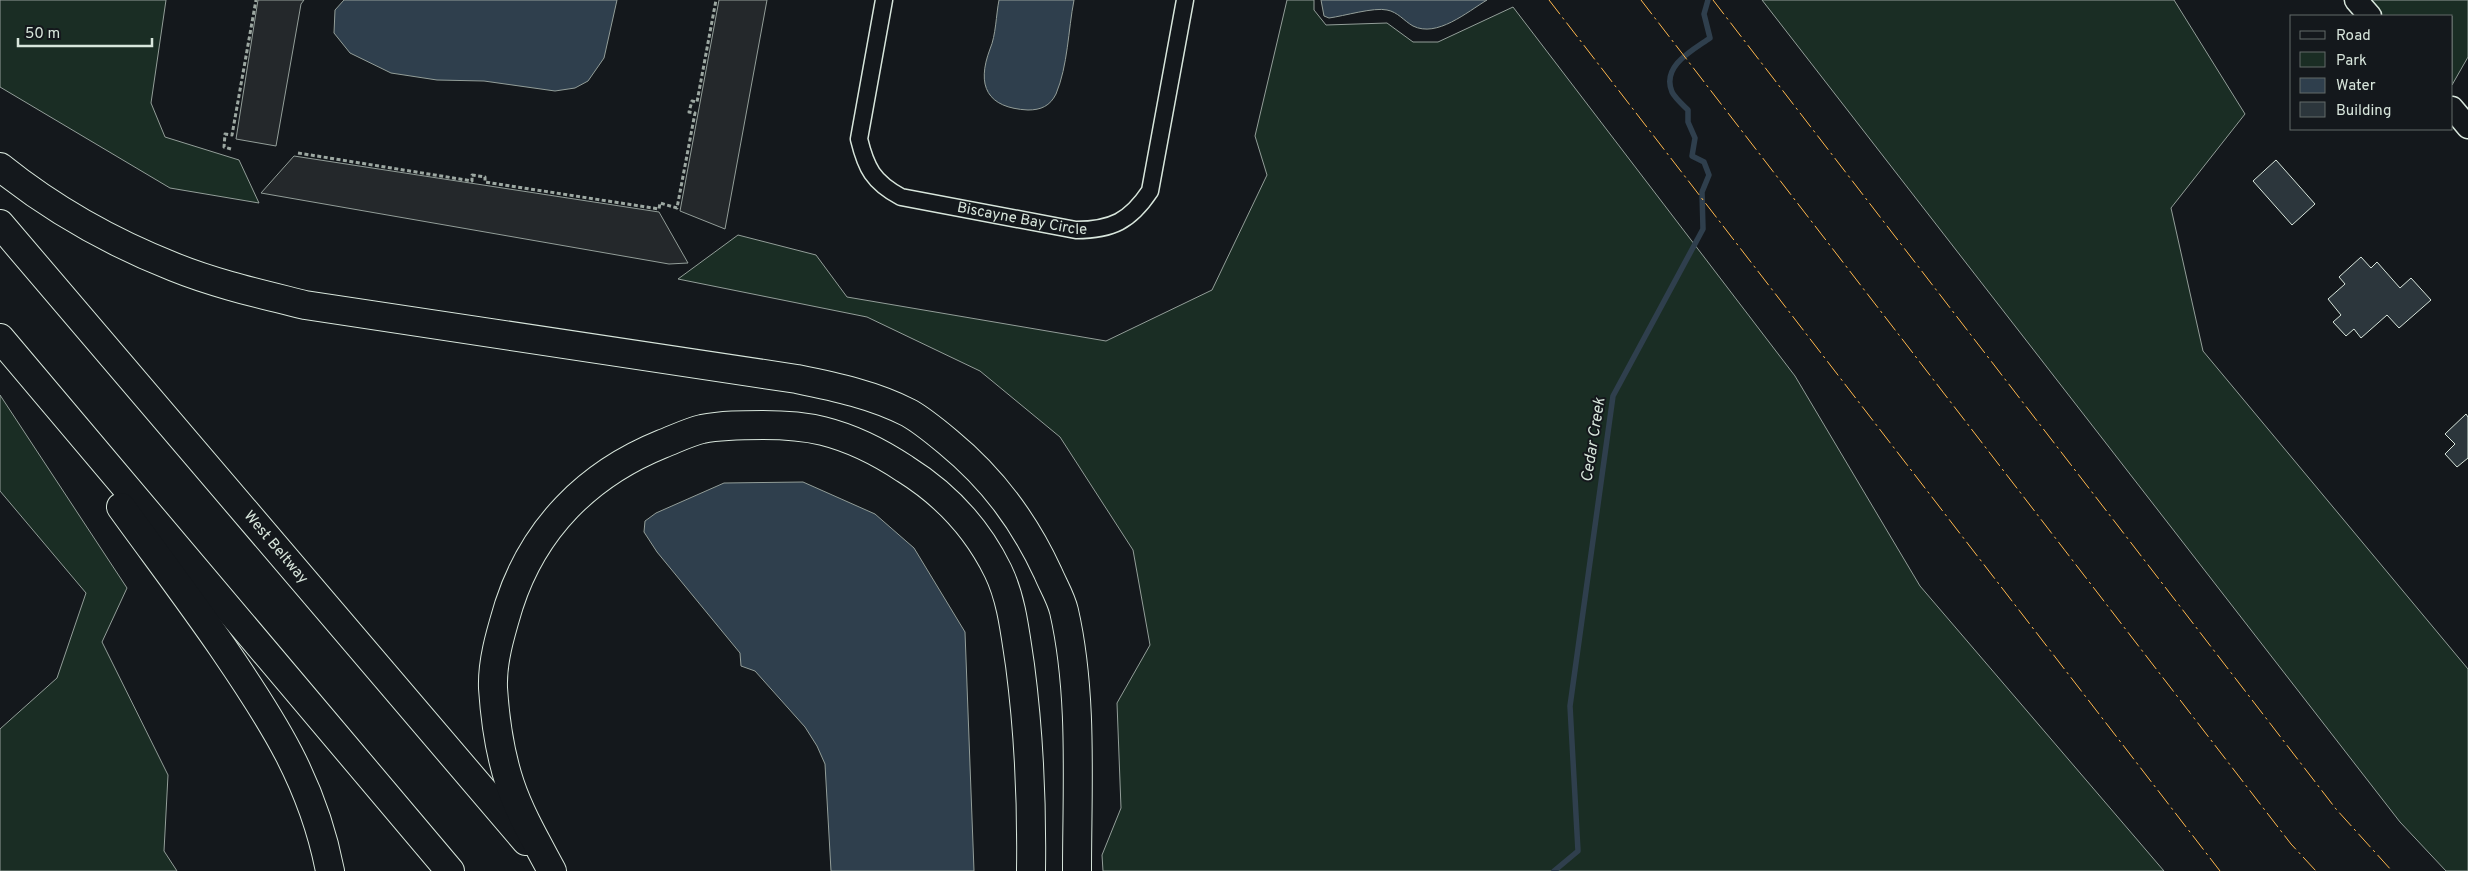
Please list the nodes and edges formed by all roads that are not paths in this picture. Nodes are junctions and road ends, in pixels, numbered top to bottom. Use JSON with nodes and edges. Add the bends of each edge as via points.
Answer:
{"nodes":[{"id":1,"x":884,"y":0,"type":"edge"},
{"id":2,"x":1185,"y":0,"type":"edge"},
{"id":3,"x":2356,"y":0,"type":"edge"},
{"id":4,"x":2369,"y":15,"type":"edge"},
{"id":5,"x":2453,"y":109,"type":"edge"},
{"id":6,"x":2468,"y":127,"type":"edge"},
{"id":7,"x":0,"y":167,"type":"edge"},
{"id":8,"x":0,"y":224,"type":"edge"},
{"id":9,"x":0,"y":338,"type":"edge"},
{"id":10,"x":30,"y":373,"type":"junction"},
{"id":11,"x":330,"y":871,"type":"edge"},
{"id":12,"x":450,"y":871,"type":"edge"},
{"id":13,"x":552,"y":871,"type":"edge"},
{"id":14,"x":1031,"y":871,"type":"edge"},
{"id":15,"x":1077,"y":871,"type":"edge"}],
"edges":[{"from":1,"to":2,"type":"street","name":"Biscayne Bay Circle","via":[[859,139],[864,161],[872,175],[901,197],[1076,230],[1097,230],[1118,223],[1138,208],[1150,191]]},
{"from":3,"to":4,"type":"street"},
{"from":5,"to":6,"type":"street"},
{"from":7,"to":15,"type":"highway","via":[[64,211],[129,246],[174,267],[256,293],[306,305],[798,378],[851,390],[910,414],[964,455],[999,491],[1035,546],[1063,609],[1070,642],[1076,732]]},
{"from":8,"to":13,"type":"highway","name":"West Beltway"},
{"from":9,"to":10,"type":"highway"},
{"from":10,"to":11,"type":"highway","via":[[262,706],[306,788],[323,835]]},
{"from":10,"to":12,"type":"highway"},
{"from":13,"to":14,"type":"highway","via":[[510,784],[496,720],[493,685],[496,653],[517,580],[560,512],[611,470],[634,455],[691,432],[729,425],[801,426],[825,431],[888,458],[956,508],[979,540],[998,571],[1009,601],[1015,632],[1028,731]]}]}
